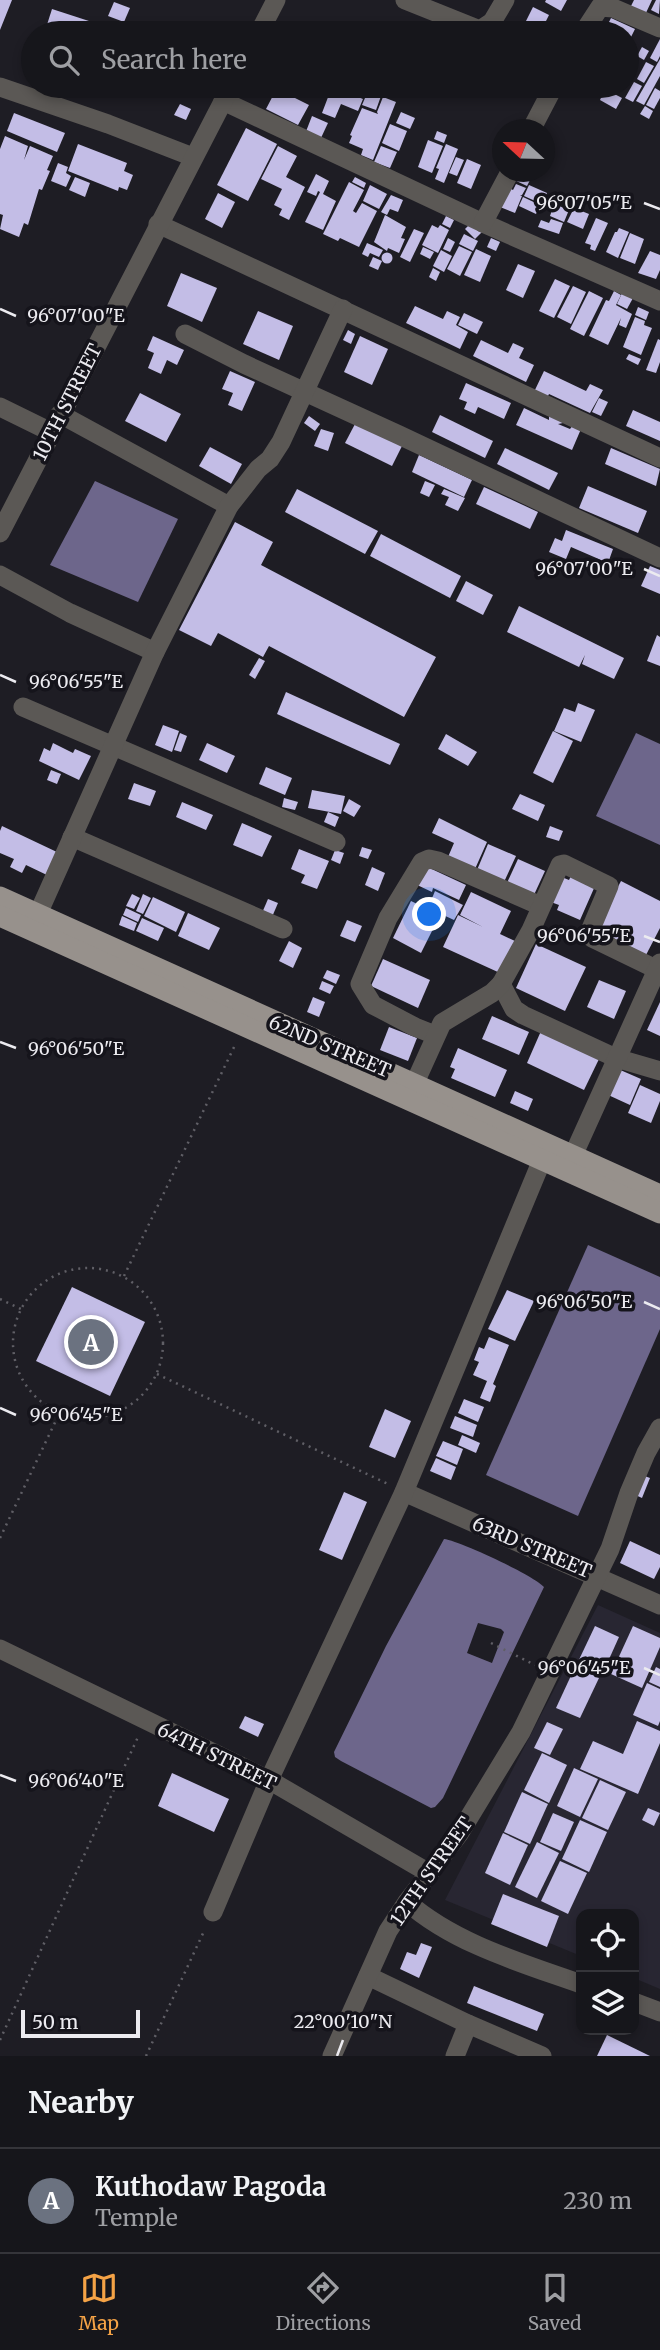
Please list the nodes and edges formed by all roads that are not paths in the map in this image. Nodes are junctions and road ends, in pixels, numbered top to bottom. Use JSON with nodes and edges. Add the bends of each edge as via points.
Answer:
{"nodes":[{"id":1,"x":276,"y":0,"type":"edge"},
{"id":2,"x":405,"y":0,"type":"edge"},
{"id":3,"x":505,"y":0,"type":"edge"},
{"id":4,"x":265,"y":21,"type":"edge"},
{"id":5,"x":455,"y":21,"type":"edge"},
{"id":6,"x":493,"y":21,"type":"edge"},
{"id":7,"x":591,"y":21,"type":"edge"},
{"id":8,"x":660,"y":28,"type":"edge"},
{"id":9,"x":0,"y":87,"type":"edge"},
{"id":10,"x":21,"y":94,"type":"edge"},
{"id":11,"x":32,"y":98,"type":"edge"},
{"id":12,"x":224,"y":98,"type":"edge"},
{"id":13,"x":237,"y":98,"type":"edge"},
{"id":14,"x":548,"y":98,"type":"edge"},
{"id":15,"x":537,"y":119,"type":"edge"},
{"id":16,"x":193,"y":157,"type":"junction"},
{"id":17,"x":505,"y":182,"type":"edge"},
{"id":18,"x":483,"y":223,"type":"junction"},
{"id":19,"x":158,"y":224,"type":"junction"},
{"id":20,"x":660,"y":301,"type":"edge"},
{"id":21,"x":344,"y":309,"type":"junction"},
{"id":22,"x":185,"y":334,"type":"dead end"},
{"id":23,"x":305,"y":393,"type":"junction"},
{"id":24,"x":0,"y":407,"type":"edge"},
{"id":25,"x":61,"y":414,"type":"junction"},
{"id":26,"x":51,"y":432,"type":"junction"},
{"id":27,"x":660,"y":458,"type":"edge"},
{"id":28,"x":229,"y":506,"type":"junction"},
{"id":29,"x":0,"y":533,"type":"edge"},
{"id":30,"x":660,"y":558,"type":"edge"},
{"id":31,"x":0,"y":575,"type":"edge"},
{"id":32,"x":155,"y":652,"type":"junction"},
{"id":33,"x":23,"y":706,"type":"dead end"},
{"id":34,"x":113,"y":747,"type":"junction"},
{"id":35,"x":72,"y":837,"type":"junction"},
{"id":36,"x":336,"y":842,"type":"dead end"},
{"id":37,"x":0,"y":897,"type":"edge"},
{"id":38,"x":541,"y":906,"type":"junction"},
{"id":39,"x":38,"y":914,"type":"junction"},
{"id":40,"x":0,"y":916,"type":"edge"},
{"id":41,"x":283,"y":929,"type":"dead end"},
{"id":42,"x":659,"y":968,"type":"edge"},
{"id":43,"x":501,"y":984,"type":"junction"},
{"id":44,"x":247,"y":1019,"type":"junction"},
{"id":45,"x":435,"y":1035,"type":"junction"},
{"id":46,"x":616,"y":1058,"type":"junction"},
{"id":47,"x":660,"y":1071,"type":"edge"},
{"id":48,"x":411,"y":1091,"type":"junction"},
{"id":49,"x":542,"y":1160,"type":"junction"},
{"id":50,"x":569,"y":1163,"type":"junction"},
{"id":51,"x":660,"y":1195,"type":"edge"},
{"id":52,"x":660,"y":1213,"type":"edge"},
{"id":53,"x":660,"y":1428,"type":"edge"},
{"id":54,"x":404,"y":1492,"type":"junction"},
{"id":55,"x":598,"y":1576,"type":"junction"},
{"id":56,"x":660,"y":1605,"type":"edge"},
{"id":57,"x":0,"y":1649,"type":"edge"},
{"id":58,"x":269,"y":1780,"type":"junction"},
{"id":59,"x":429,"y":1873,"type":"junction"},
{"id":60,"x":407,"y":1902,"type":"junction"},
{"id":61,"x":213,"y":1912,"type":"road end"},
{"id":62,"x":368,"y":1976,"type":"junction"},
{"id":63,"x":576,"y":1982,"type":"edge"},
{"id":64,"x":639,"y":2004,"type":"edge"},
{"id":65,"x":660,"y":2012,"type":"edge"},
{"id":66,"x":468,"y":2024,"type":"junction"},
{"id":67,"x":332,"y":2056,"type":"edge"},
{"id":68,"x":455,"y":2056,"type":"edge"},
{"id":69,"x":542,"y":2056,"type":"edge"}],
"edges":[{"from":1,"to":4,"type":"street"},
{"from":2,"to":5,"type":"street"},
{"from":3,"to":6,"type":"street"},
{"from":7,"to":8,"type":"street","via":[[600,7],[613,8]]},
{"from":9,"to":10,"type":"street"},
{"from":11,"to":16,"type":"street"},
{"from":12,"to":16,"type":"street","name":"10TH STREET"},
{"from":13,"to":18,"type":"street"},
{"from":14,"to":15,"type":"street"},
{"from":16,"to":19,"type":"street","name":"10TH STREET"},
{"from":17,"to":18,"type":"street"},
{"from":18,"to":20,"type":"street"},
{"from":19,"to":21,"type":"street"},
{"from":19,"to":25,"type":"street","name":"10TH STREET"},
{"from":21,"to":23,"type":"street"},
{"from":21,"to":27,"type":"street"},
{"from":22,"to":23,"type":"street"},
{"from":23,"to":28,"type":"street","via":[[275,452]]},
{"from":23,"to":30,"type":"street"},
{"from":24,"to":26,"type":"street"},
{"from":25,"to":26,"type":"street","name":"10TH STREET"},
{"from":25,"to":28,"type":"street"},
{"from":26,"to":29,"type":"street","name":"10TH STREET"},
{"from":28,"to":32,"type":"street"},
{"from":31,"to":32,"type":"street"},
{"from":32,"to":34,"type":"street"},
{"from":33,"to":34,"type":"street"},
{"from":34,"to":35,"type":"street"},
{"from":34,"to":36,"type":"street"},
{"from":35,"to":39,"type":"street"},
{"from":35,"to":41,"type":"street"},
{"from":37,"to":39,"type":"main road","name":"62ND STREET"},
{"from":38,"to":42,"type":"street","via":[[560,865],[607,885],[590,935]]},
{"from":38,"to":43,"type":"street"},
{"from":38,"to":45,"type":"street","via":[[438,861],[422,862],[388,918],[360,984],[373,1005]]},
{"from":39,"to":44,"type":"main road","name":"62ND STREET"},
{"from":40,"to":44,"type":"main road","name":"62ND STREET"},
{"from":42,"to":46,"type":"street"},
{"from":43,"to":45,"type":"street","via":[[442,1023]]},
{"from":43,"to":46,"type":"street","via":[[514,1009],[523,1015]]},
{"from":44,"to":48,"type":"main road","name":"62ND STREET"},
{"from":45,"to":48,"type":"street"},
{"from":46,"to":47,"type":"street"},
{"from":46,"to":50,"type":"street"},
{"from":48,"to":49,"type":"main road","name":"62ND STREET"},
{"from":48,"to":50,"type":"main road","name":"62ND STREET"},
{"from":49,"to":50,"type":"main road","name":"62ND STREET"},
{"from":49,"to":54,"type":"street"},
{"from":50,"to":51,"type":"main road","name":"62ND STREET"},
{"from":50,"to":52,"type":"main road","name":"62ND STREET"},
{"from":53,"to":55,"type":"street","name":"12TH STREET","via":[[633,1483]]},
{"from":54,"to":55,"type":"street","name":"63RD STREET"},
{"from":54,"to":58,"type":"street"},
{"from":55,"to":56,"type":"street","name":"63RD STREET"},
{"from":55,"to":59,"type":"street","name":"12TH STREET","via":[[522,1731],[459,1835]]},
{"from":57,"to":58,"type":"street","name":"64TH STREET"},
{"from":58,"to":59,"type":"street","name":"64TH STREET"},
{"from":58,"to":61,"type":"street"},
{"from":59,"to":60,"type":"street","name":"12TH STREET"},
{"from":60,"to":62,"type":"street","name":"12TH STREET"},
{"from":60,"to":63,"type":"street","via":[[464,1939]]},
{"from":62,"to":66,"type":"street"},
{"from":62,"to":67,"type":"street","name":"12TH STREET"},
{"from":64,"to":65,"type":"street"},
{"from":66,"to":68,"type":"street"},
{"from":66,"to":69,"type":"street"}]}
